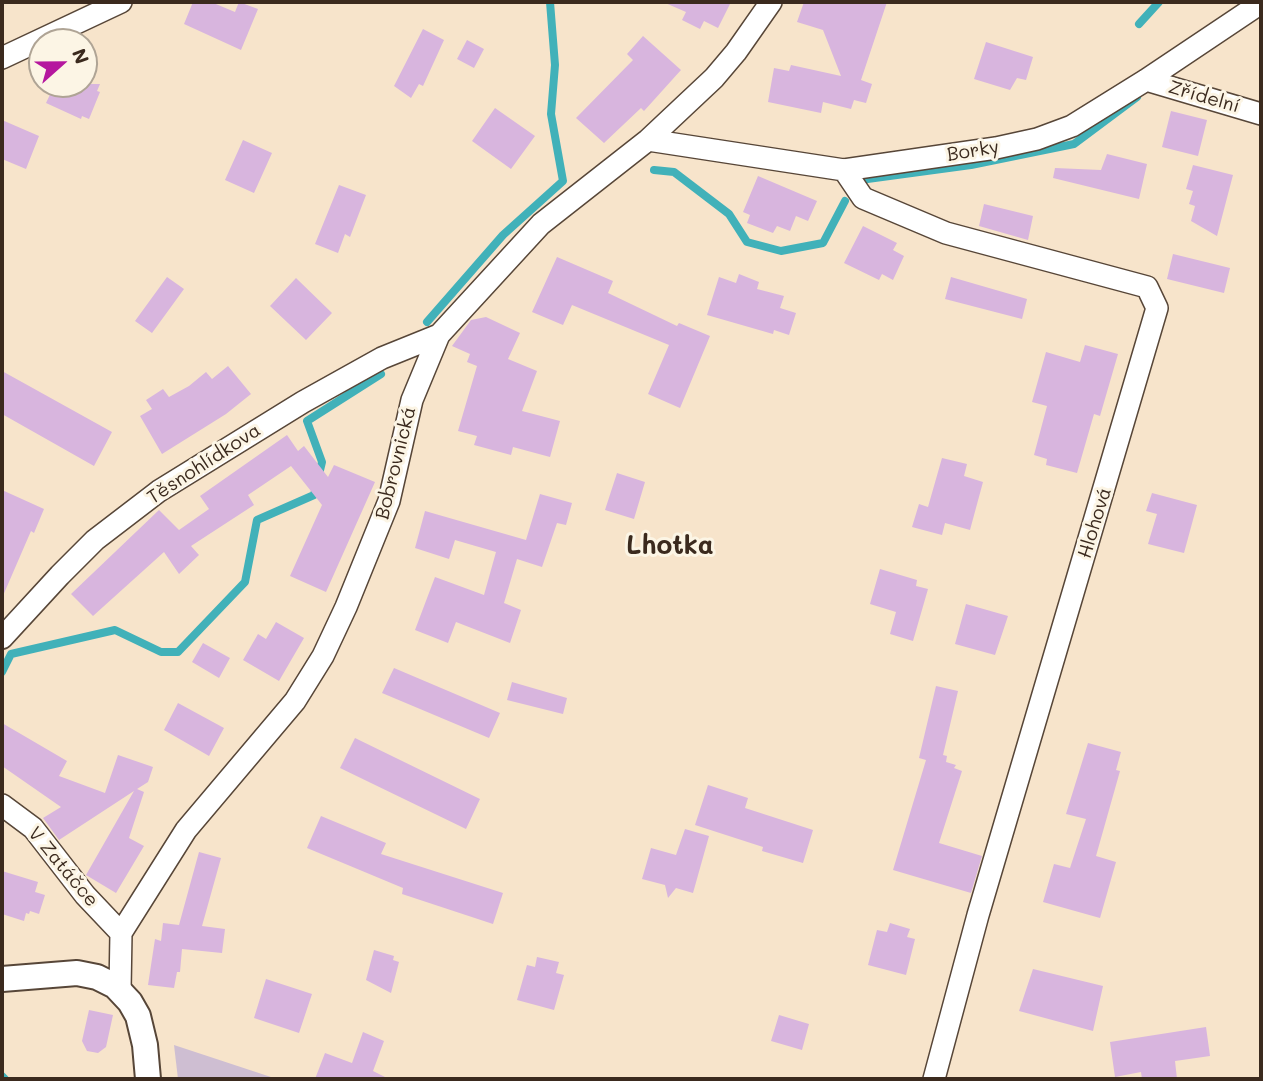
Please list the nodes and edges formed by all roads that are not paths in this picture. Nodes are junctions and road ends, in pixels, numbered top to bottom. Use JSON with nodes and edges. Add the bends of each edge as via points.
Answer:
{"nodes":[{"id":1,"x":75,"y":2,"type":"edge"},
{"id":2,"x":121,"y":2,"type":"edge"},
{"id":3,"x":771,"y":2,"type":"edge"},
{"id":4,"x":1261,"y":3,"type":"edge"},
{"id":5,"x":90,"y":18,"type":"junction"},
{"id":6,"x":2,"y":58,"type":"edge"},
{"id":7,"x":1146,"y":80,"type":"junction"},
{"id":8,"x":1261,"y":114,"type":"edge"},
{"id":9,"x":648,"y":141,"type":"junction"},
{"id":10,"x":844,"y":170,"type":"junction"},
{"id":11,"x":439,"y":335,"type":"junction"},
{"id":12,"x":2,"y":638,"type":"edge"},
{"id":13,"x":2,"y":805,"type":"edge"},
{"id":14,"x":121,"y":933,"type":"junction"},
{"id":15,"x":2,"y":979,"type":"edge"},
{"id":16,"x":120,"y":990,"type":"junction"},
{"id":17,"x":148,"y":1079,"type":"edge"},
{"id":18,"x":934,"y":1079,"type":"edge"}],
"edges":[{"from":1,"to":5,"type":"street"},
{"from":2,"to":5,"type":"street"},
{"from":3,"to":9,"type":"street","name":"Bobrovnická","via":[[714,78]]},
{"from":4,"to":7,"type":"street","name":"Borky"},
{"from":5,"to":6,"type":"street"},
{"from":7,"to":8,"type":"street","name":"Zřídelní"},
{"from":7,"to":10,"type":"street","name":"Borky","via":[[1072,126],[1037,139]]},
{"from":9,"to":10,"type":"street","name":"Borky"},
{"from":9,"to":11,"type":"street","name":"Bobrovnická","via":[[541,224]]},
{"from":10,"to":18,"type":"street","name":"Hlohová","via":[[863,198],[946,233],[1147,287],[1157,308]]},
{"from":11,"to":12,"type":"street","name":"Těsnohlídkova","via":[[382,358],[303,402],[159,491],[95,540]]},
{"from":11,"to":14,"type":"street","name":"Bobrovnická","via":[[411,400],[390,501],[323,656],[295,701],[186,830]]},
{"from":13,"to":14,"type":"street","name":"V Zatáčce","via":[[33,828]]},
{"from":14,"to":16,"type":"street"},
{"from":15,"to":16,"type":"street","via":[[87,974]]},
{"from":16,"to":17,"type":"street","via":[[141,1025]]}]}
